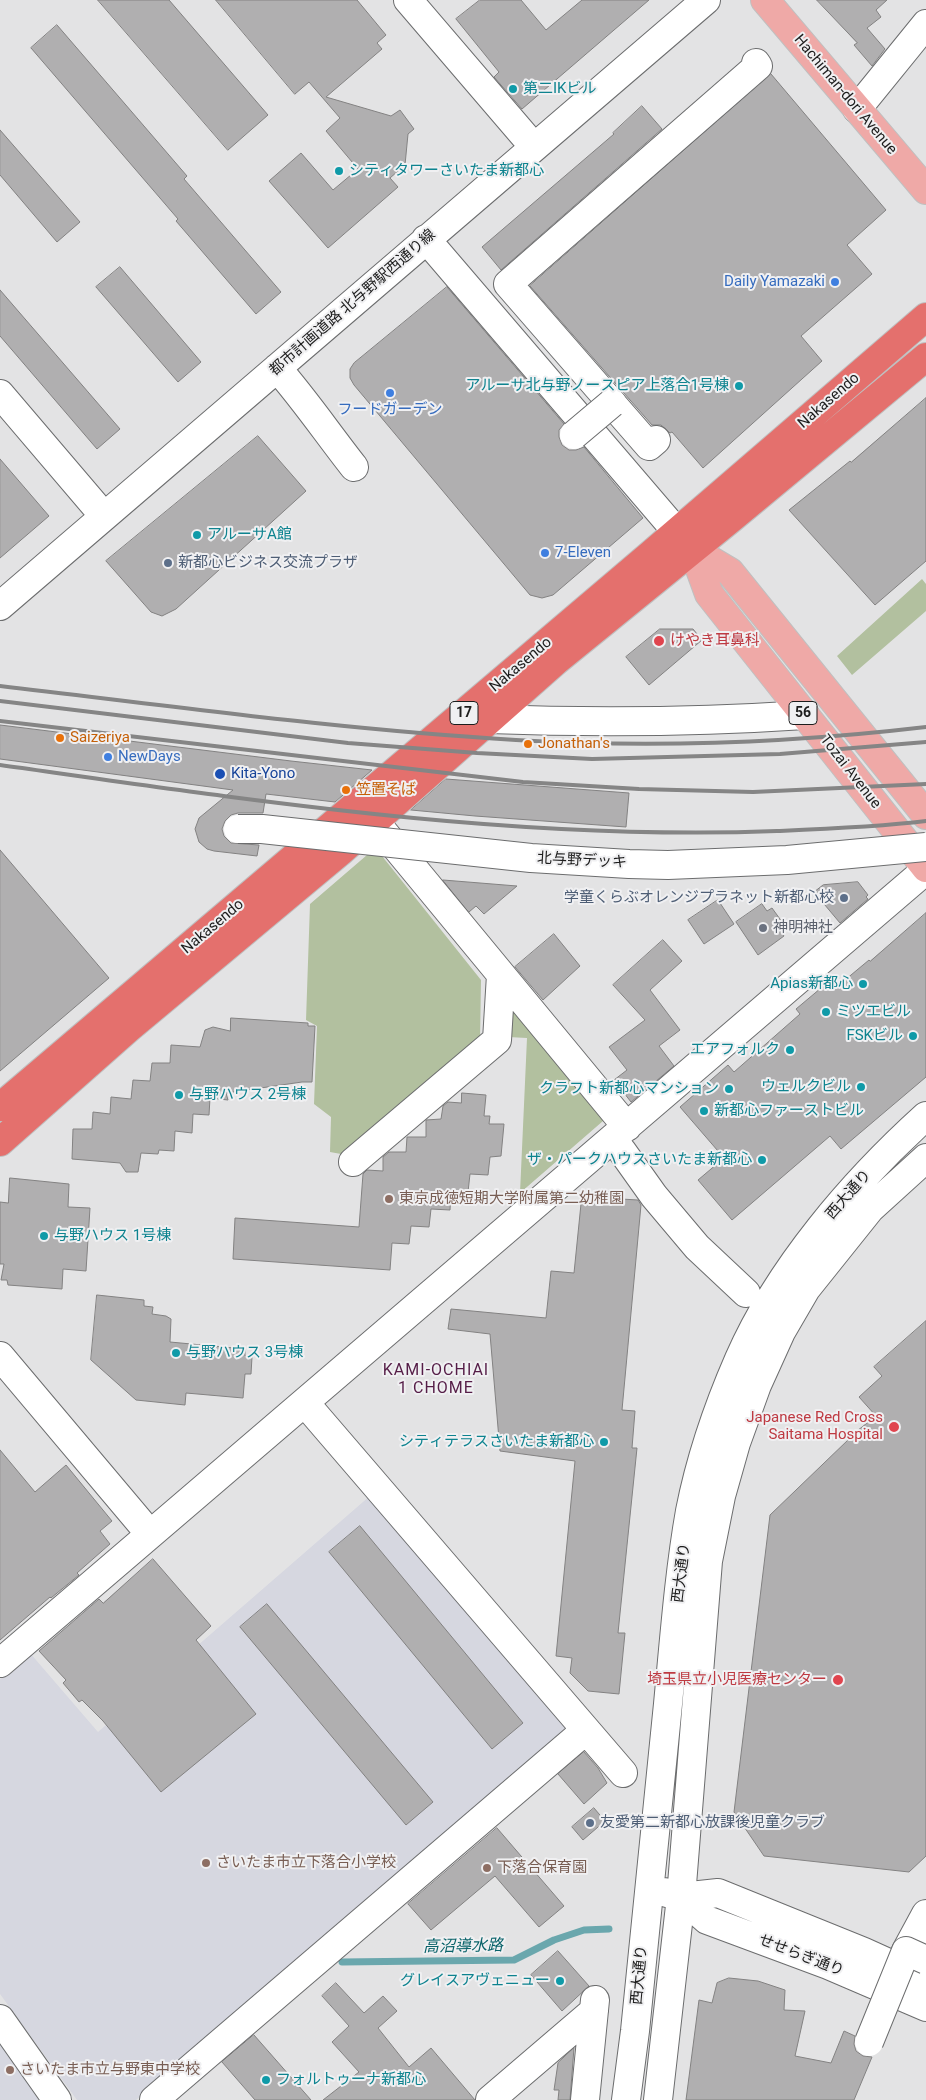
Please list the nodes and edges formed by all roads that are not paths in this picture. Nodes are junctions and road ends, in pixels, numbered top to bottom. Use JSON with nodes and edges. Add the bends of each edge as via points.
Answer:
{"nodes":[{"id":1,"x":408,"y":0,"type":"edge"},
{"id":2,"x":706,"y":0,"type":"edge"},
{"id":3,"x":765,"y":0,"type":"edge"},
{"id":4,"x":926,"y":24,"type":"edge"},
{"id":5,"x":756,"y":63,"type":"dead end"},
{"id":6,"x":857,"y":109,"type":"junction"},
{"id":7,"x":534,"y":147,"type":"junction"},
{"id":8,"x":926,"y":190,"type":"edge"},
{"id":9,"x":426,"y":239,"type":"junction"},
{"id":10,"x":926,"y":317,"type":"edge"},
{"id":11,"x":926,"y":357,"type":"edge"},
{"id":12,"x":277,"y":368,"type":"junction"},
{"id":13,"x":0,"y":394,"type":"edge"},
{"id":14,"x":612,"y":403,"type":"junction"},
{"id":15,"x":574,"y":435,"type":"dead end"},
{"id":16,"x":656,"y":440,"type":"dead end"},
{"id":17,"x":354,"y":467,"type":"dead end"},
{"id":18,"x":104,"y":516,"type":"junction"},
{"id":19,"x":685,"y":541,"type":"junction"},
{"id":20,"x":0,"y":606,"type":"edge"},
{"id":21,"x":805,"y":715,"type":"junction"},
{"id":22,"x":489,"y":719,"type":"junction"},
{"id":23,"x":366,"y":811,"type":"junction"},
{"id":24,"x":926,"y":815,"type":"edge"},
{"id":25,"x":238,"y":829,"type":"dead end"},
{"id":26,"x":926,"y":847,"type":"edge"},
{"id":27,"x":926,"y":869,"type":"edge"},
{"id":28,"x":501,"y":975,"type":"junction"},
{"id":29,"x":0,"y":1107,"type":"edge"},
{"id":30,"x":926,"y":1116,"type":"edge"},
{"id":31,"x":624,"y":1139,"type":"junction"},
{"id":32,"x":0,"y":1142,"type":"edge"},
{"id":33,"x":926,"y":1158,"type":"edge"},
{"id":34,"x":353,"y":1162,"type":"dead end"},
{"id":35,"x":746,"y":1293,"type":"dead end"},
{"id":36,"x":0,"y":1356,"type":"edge"},
{"id":37,"x":305,"y":1403,"type":"junction"},
{"id":38,"x":150,"y":1534,"type":"junction"},
{"id":39,"x":0,"y":1663,"type":"edge"},
{"id":40,"x":586,"y":1730,"type":"junction"},
{"id":41,"x":623,"y":1774,"type":"dead end"},
{"id":42,"x":648,"y":1888,"type":"junction"},
{"id":43,"x":681,"y":1897,"type":"junction"},
{"id":44,"x":926,"y":1914,"type":"edge"},
{"id":45,"x":916,"y":1956,"type":"edge"},
{"id":46,"x":926,"y":1980,"type":"edge"},
{"id":47,"x":926,"y":2007,"type":"edge"},
{"id":48,"x":0,"y":2019,"type":"edge"},
{"id":49,"x":868,"y":2042,"type":"dead end"},
{"id":50,"x":57,"y":2100,"type":"edge"},
{"id":51,"x":154,"y":2100,"type":"edge"},
{"id":52,"x":490,"y":2100,"type":"edge"},
{"id":53,"x":586,"y":2100,"type":"edge"},
{"id":54,"x":626,"y":2100,"type":"edge"},
{"id":55,"x":658,"y":2100,"type":"edge"}],
"edges":[{"from":1,"to":7,"type":"street"},
{"from":2,"to":7,"type":"street","name":"都市計画道路 北与野駅西通り線"},
{"from":3,"to":6,"type":"main road","name":"Hachiman-dori Avenue"},
{"from":4,"to":6,"type":"street"},
{"from":5,"to":14,"type":"street","via":[[758,66],[508,284]]},
{"from":6,"to":8,"type":"main road","name":"Hachiman-dori Avenue"},
{"from":7,"to":9,"type":"street","name":"都市計画道路 北与野駅西通り線"},
{"from":9,"to":12,"type":"street","name":"都市計画道路 北与野駅西通り線"},
{"from":9,"to":19,"type":"street"},
{"from":10,"to":19,"type":"highway","name":"Nakasendo","number":"17"},
{"from":11,"to":19,"type":"highway","name":"Nakasendo","number":"17"},
{"from":12,"to":17,"type":"street"},
{"from":12,"to":18,"type":"street","name":"都市計画道路 北与野駅西通り線"},
{"from":13,"to":18,"type":"street"},
{"from":14,"to":15,"type":"street","bridge":true},
{"from":14,"to":16,"type":"street","via":[[650,446]]},
{"from":18,"to":20,"type":"street","name":"都市計画道路 北与野駅西通り線"},
{"from":19,"to":21,"type":"main road","name":"Tozai Avenue","number":"56","via":[[709,594]]},
{"from":19,"to":22,"type":"highway","name":"Nakasendo","number":"17"},
{"from":19,"to":23,"type":"highway","name":"Nakasendo","number":"17"},
{"from":19,"to":24,"type":"main road","name":"Tozai Avenue","number":"56","via":[[730,572]]},
{"from":21,"to":22,"type":"street","via":[[705,721]]},
{"from":21,"to":27,"type":"main road","name":"Tozai Avenue","number":"56"},
{"from":22,"to":23,"type":"highway","name":"Nakasendo","number":"17"},
{"from":23,"to":28,"type":"street"},
{"from":23,"to":29,"type":"highway","name":"Nakasendo","number":"17"},
{"from":23,"to":32,"type":"highway","name":"Nakasendo","number":"17","via":[[340,852],[136,1022]]},
{"from":25,"to":26,"type":"street","name":"北与野デッキ","bridge":true,"via":[[531,858],[629,864],[787,860]]},
{"from":27,"to":31,"type":"street"},
{"from":28,"to":31,"type":"street"},
{"from":28,"to":34,"type":"street","via":[[497,1040]]},
{"from":30,"to":42,"type":"street","name":"西大通り","via":[[858,1182],[799,1257],[740,1357],[719,1409],[690,1511]]},
{"from":31,"to":35,"type":"street","via":[[654,1196],[697,1247]]},
{"from":31,"to":37,"type":"street"},
{"from":33,"to":43,"type":"street","name":"西大通り","via":[[870,1209],[806,1289],[781,1332],[736,1443],[708,1561]]},
{"from":36,"to":38,"type":"street"},
{"from":37,"to":38,"type":"street"},
{"from":37,"to":40,"type":"street"},
{"from":38,"to":39,"type":"street"},
{"from":40,"to":41,"type":"street"},
{"from":40,"to":51,"type":"street"},
{"from":42,"to":43,"type":"street","name":"せせらぎ通り"},
{"from":42,"to":54,"type":"street","name":"西大通り"},
{"from":43,"to":46,"type":"street","name":"せせらぎ通り","via":[[718,1893]]},
{"from":43,"to":47,"type":"street","name":"せせらぎ通り","via":[[708,1920],[828,1965]]},
{"from":43,"to":55,"type":"street","name":"西大通り"},
{"from":44,"to":45,"type":"street"},
{"from":45,"to":49,"type":"street","bridge":true},
{"from":48,"to":50,"type":"street"},
{"from":52,"to":53,"type":"street","via":[[595,2003]]}]}
